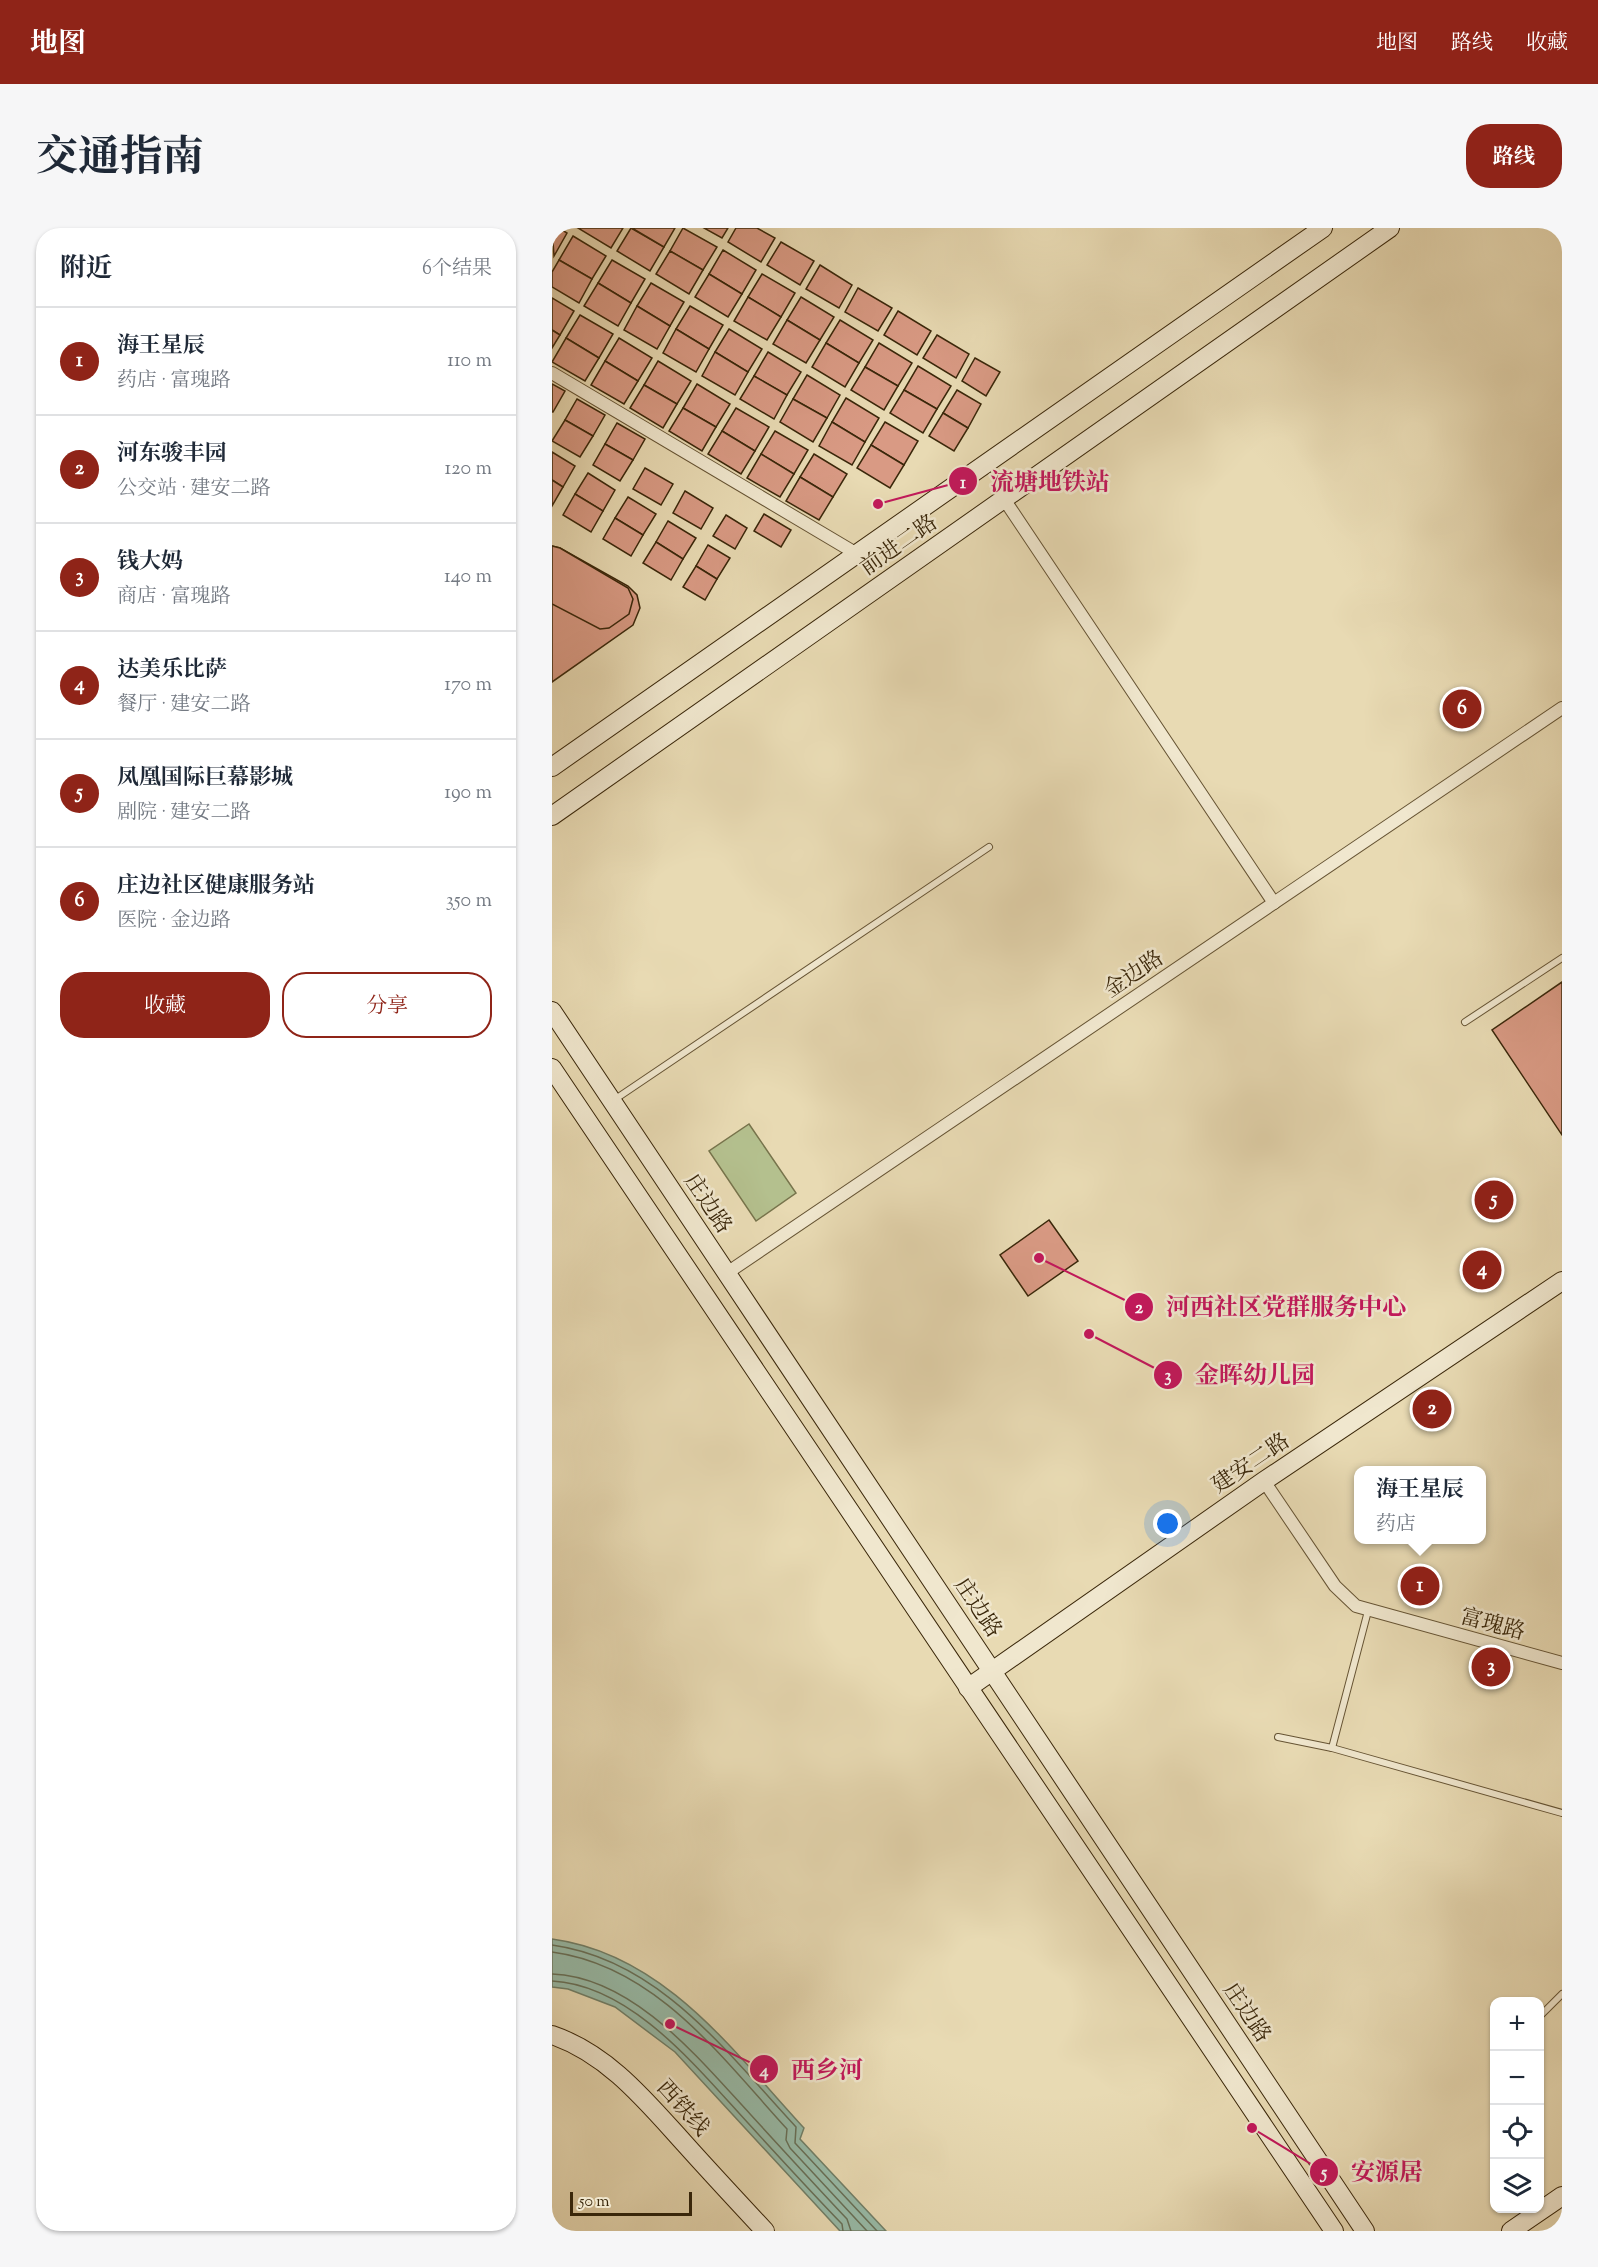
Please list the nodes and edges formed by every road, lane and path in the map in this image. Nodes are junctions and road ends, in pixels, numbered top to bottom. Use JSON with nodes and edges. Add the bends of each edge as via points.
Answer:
{"nodes":[{"id":1,"x":1323,"y":228,"type":"edge"},
{"id":2,"x":1390,"y":228,"type":"edge"},
{"id":3,"x":552,"y":373,"type":"edge"},
{"id":4,"x":1004,"y":499,"type":"junction"},
{"id":5,"x":857,"y":554,"type":"junction"},
{"id":6,"x":1562,"y":708,"type":"edge"},
{"id":7,"x":552,"y":767,"type":"edge"},
{"id":8,"x":552,"y":816,"type":"edge"},
{"id":9,"x":989,"y":847,"type":"dead end"},
{"id":10,"x":1274,"y":903,"type":"junction"},
{"id":11,"x":1562,"y":957,"type":"edge"},
{"id":12,"x":552,"y":1011,"type":"edge"},
{"id":13,"x":1465,"y":1022,"type":"dead end"},
{"id":14,"x":552,"y":1068,"type":"edge"},
{"id":15,"x":612,"y":1101,"type":"junction"},
{"id":16,"x":727,"y":1273,"type":"junction"},
{"id":17,"x":1562,"y":1281,"type":"edge"},
{"id":18,"x":1264,"y":1481,"type":"junction"},
{"id":19,"x":1368,"y":1611,"type":"junction"},
{"id":20,"x":1562,"y":1663,"type":"edge"},
{"id":21,"x":993,"y":1671,"type":"junction"},
{"id":22,"x":969,"y":1688,"type":"junction"},
{"id":23,"x":1278,"y":1737,"type":"dead end"},
{"id":24,"x":1332,"y":1748,"type":"junction"},
{"id":25,"x":1562,"y":1813,"type":"edge"},
{"id":26,"x":1562,"y":1994,"type":"edge"},
{"id":27,"x":1544,"y":2012,"type":"edge"},
{"id":28,"x":552,"y":2035,"type":"edge"},
{"id":29,"x":1562,"y":2196,"type":"edge"},
{"id":30,"x":765,"y":2231,"type":"edge"},
{"id":31,"x":1334,"y":2231,"type":"edge"},
{"id":32,"x":1365,"y":2231,"type":"edge"},
{"id":33,"x":1511,"y":2231,"type":"edge"}],
"edges":[{"from":1,"to":5,"type":"main road","name":"前进二路"},
{"from":2,"to":4,"type":"main road","name":"前进二路"},
{"from":3,"to":5,"type":"street"},
{"from":4,"to":8,"type":"main road","name":"前进二路"},
{"from":4,"to":10,"type":"street"},
{"from":5,"to":7,"type":"main road","name":"前进二路"},
{"from":6,"to":10,"type":"street","name":"金边路"},
{"from":9,"to":15,"type":"lane"},
{"from":10,"to":16,"type":"street","name":"金边路"},
{"from":11,"to":13,"type":"lane"},
{"from":12,"to":15,"type":"main road","name":"庄边路"},
{"from":14,"to":22,"type":"main road"},
{"from":15,"to":16,"type":"main road","name":"庄边路"},
{"from":16,"to":21,"type":"main road","name":"庄边路"},
{"from":17,"to":18,"type":"main road","name":"建安二路"},
{"from":18,"to":19,"type":"street","name":"富瑰路","via":[[1335,1586],[1356,1606]]},
{"from":18,"to":21,"type":"main road","name":"建安二路"},
{"from":19,"to":20,"type":"street","name":"富瑰路"},
{"from":19,"to":24,"type":"lane"},
{"from":21,"to":22,"type":"main road","name":"建安二路"},
{"from":21,"to":32,"type":"main road","name":"庄边路"},
{"from":22,"to":31,"type":"main road"},
{"from":23,"to":24,"type":"lane"},
{"from":24,"to":25,"type":"lane"},
{"from":26,"to":27,"type":"lane"},
{"from":28,"to":30,"type":"main road","name":"西铁线","via":[[581,2047],[621,2076]]},
{"from":29,"to":33,"type":"main road"}]}
